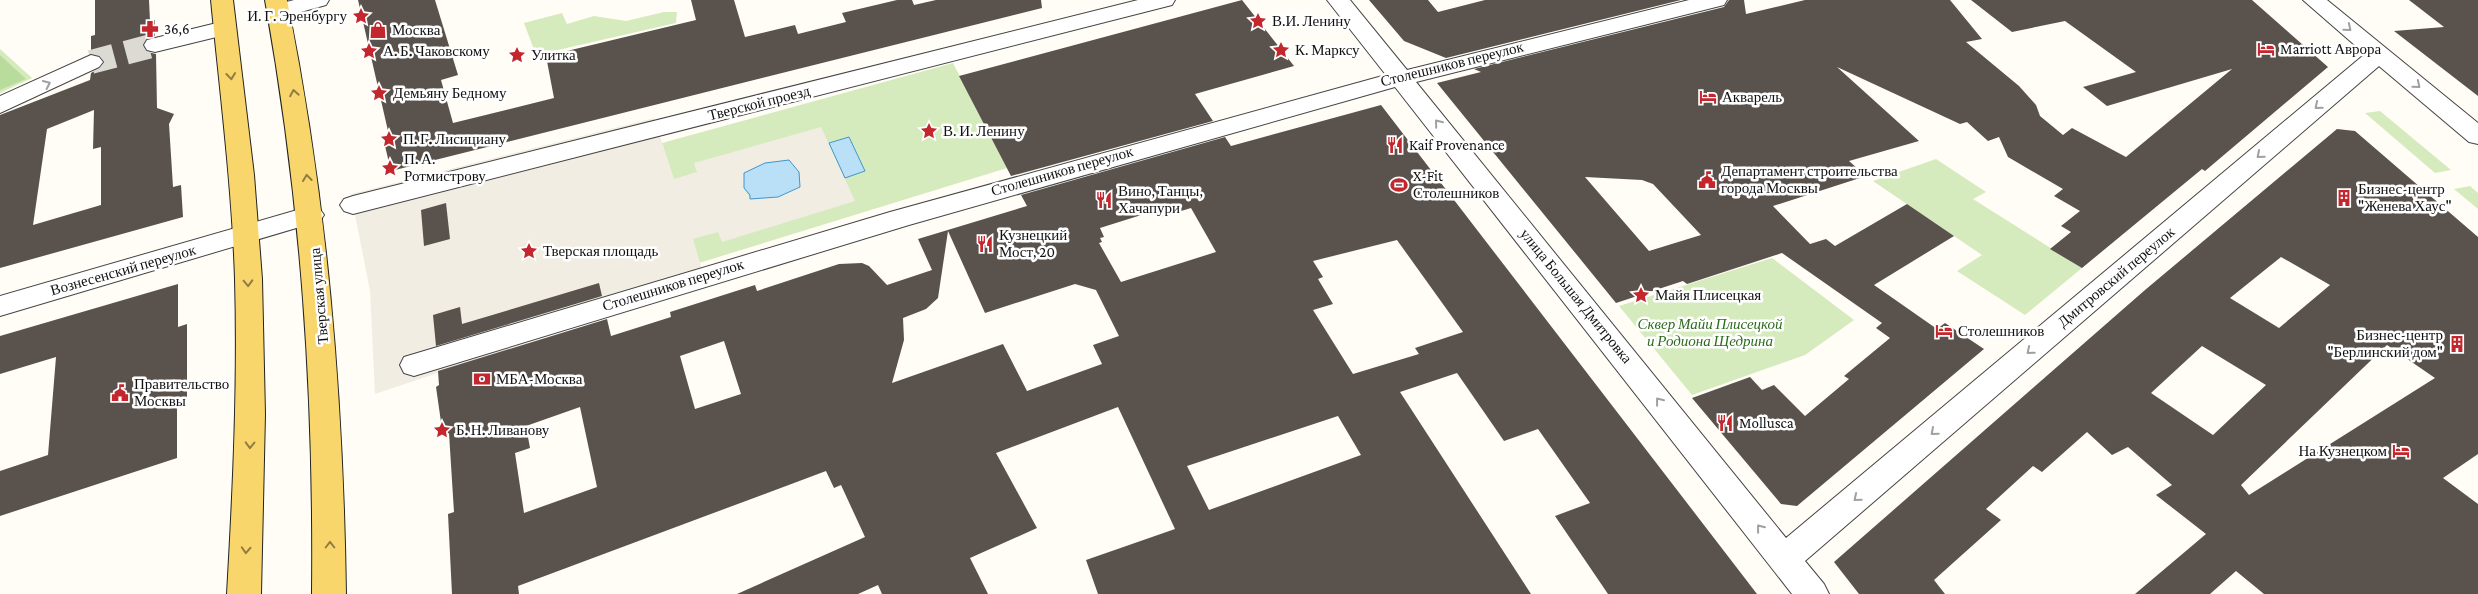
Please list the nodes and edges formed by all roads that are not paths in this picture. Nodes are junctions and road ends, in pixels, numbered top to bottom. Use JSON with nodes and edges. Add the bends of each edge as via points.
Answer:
{"nodes":[{"id":1,"x":222,"y":0,"type":"edge"},
{"id":2,"x":318,"y":0,"type":"edge"},
{"id":3,"x":1164,"y":0,"type":"edge"},
{"id":4,"x":1338,"y":0,"type":"edge"},
{"id":5,"x":1716,"y":0,"type":"edge"},
{"id":6,"x":2314,"y":0,"type":"edge"},
{"id":7,"x":277,"y":5,"type":"edge"},
{"id":8,"x":225,"y":28,"type":"junction"},
{"id":9,"x":155,"y":46,"type":"tunnel mouth"},
{"id":10,"x":2379,"y":54,"type":"junction"},
{"id":11,"x":91,"y":62,"type":"tunnel mouth"},
{"id":12,"x":1400,"y":77,"type":"junction"},
{"id":13,"x":0,"y":105,"type":"edge"},
{"id":14,"x":2478,"y":136,"type":"edge"},
{"id":15,"x":353,"y":205,"type":"dead end"},
{"id":16,"x":311,"y":215,"type":"junction"},
{"id":17,"x":246,"y":234,"type":"junction"},
{"id":18,"x":0,"y":306,"type":"edge"},
{"id":19,"x":414,"y":365,"type":"dead end"},
{"id":20,"x":1784,"y":559,"type":"junction"},
{"id":21,"x":244,"y":594,"type":"edge"},
{"id":22,"x":329,"y":594,"type":"edge"},
{"id":23,"x":1812,"y":594,"type":"edge"}],
"edges":[{"from":1,"to":8,"type":"main road"},
{"from":2,"to":7,"type":"street"},
{"from":3,"to":15,"type":"street","name":"Тверской проезд"},
{"from":4,"to":12,"type":"street","name":"улица Большая Дмитровка"},
{"from":5,"to":12,"type":"street","name":"Столешников переулок"},
{"from":6,"to":10,"type":"street","one_way":true},
{"from":16,"to":7,"type":"main road","name":"Тверская улица","one_way":true,"via":[[302,141]]},
{"from":8,"to":9,"type":"street"},
{"from":8,"to":17,"type":"main road","one_way":true},
{"from":10,"to":14,"type":"street","one_way":true},
{"from":10,"to":20,"type":"street","name":"Дмитровский переулок","one_way":true},
{"from":13,"to":11,"type":"street","one_way":true},
{"from":12,"to":19,"type":"street","name":"Столешников переулок","via":[[772,254]]},
{"from":20,"to":12,"type":"street","name":"улица Большая Дмитровка","one_way":true},
{"from":16,"to":17,"type":"street","name":"Вознесенский переулок"},
{"from":22,"to":16,"type":"main road","name":"Тверская улица","one_way":true,"via":[[326,394]]},
{"from":17,"to":18,"type":"street","name":"Вознесенский переулок"},
{"from":17,"to":21,"type":"main road","one_way":true,"via":[[251,394]]},
{"from":20,"to":23,"type":"street","name":"улица Большая Дмитровка"}]}
